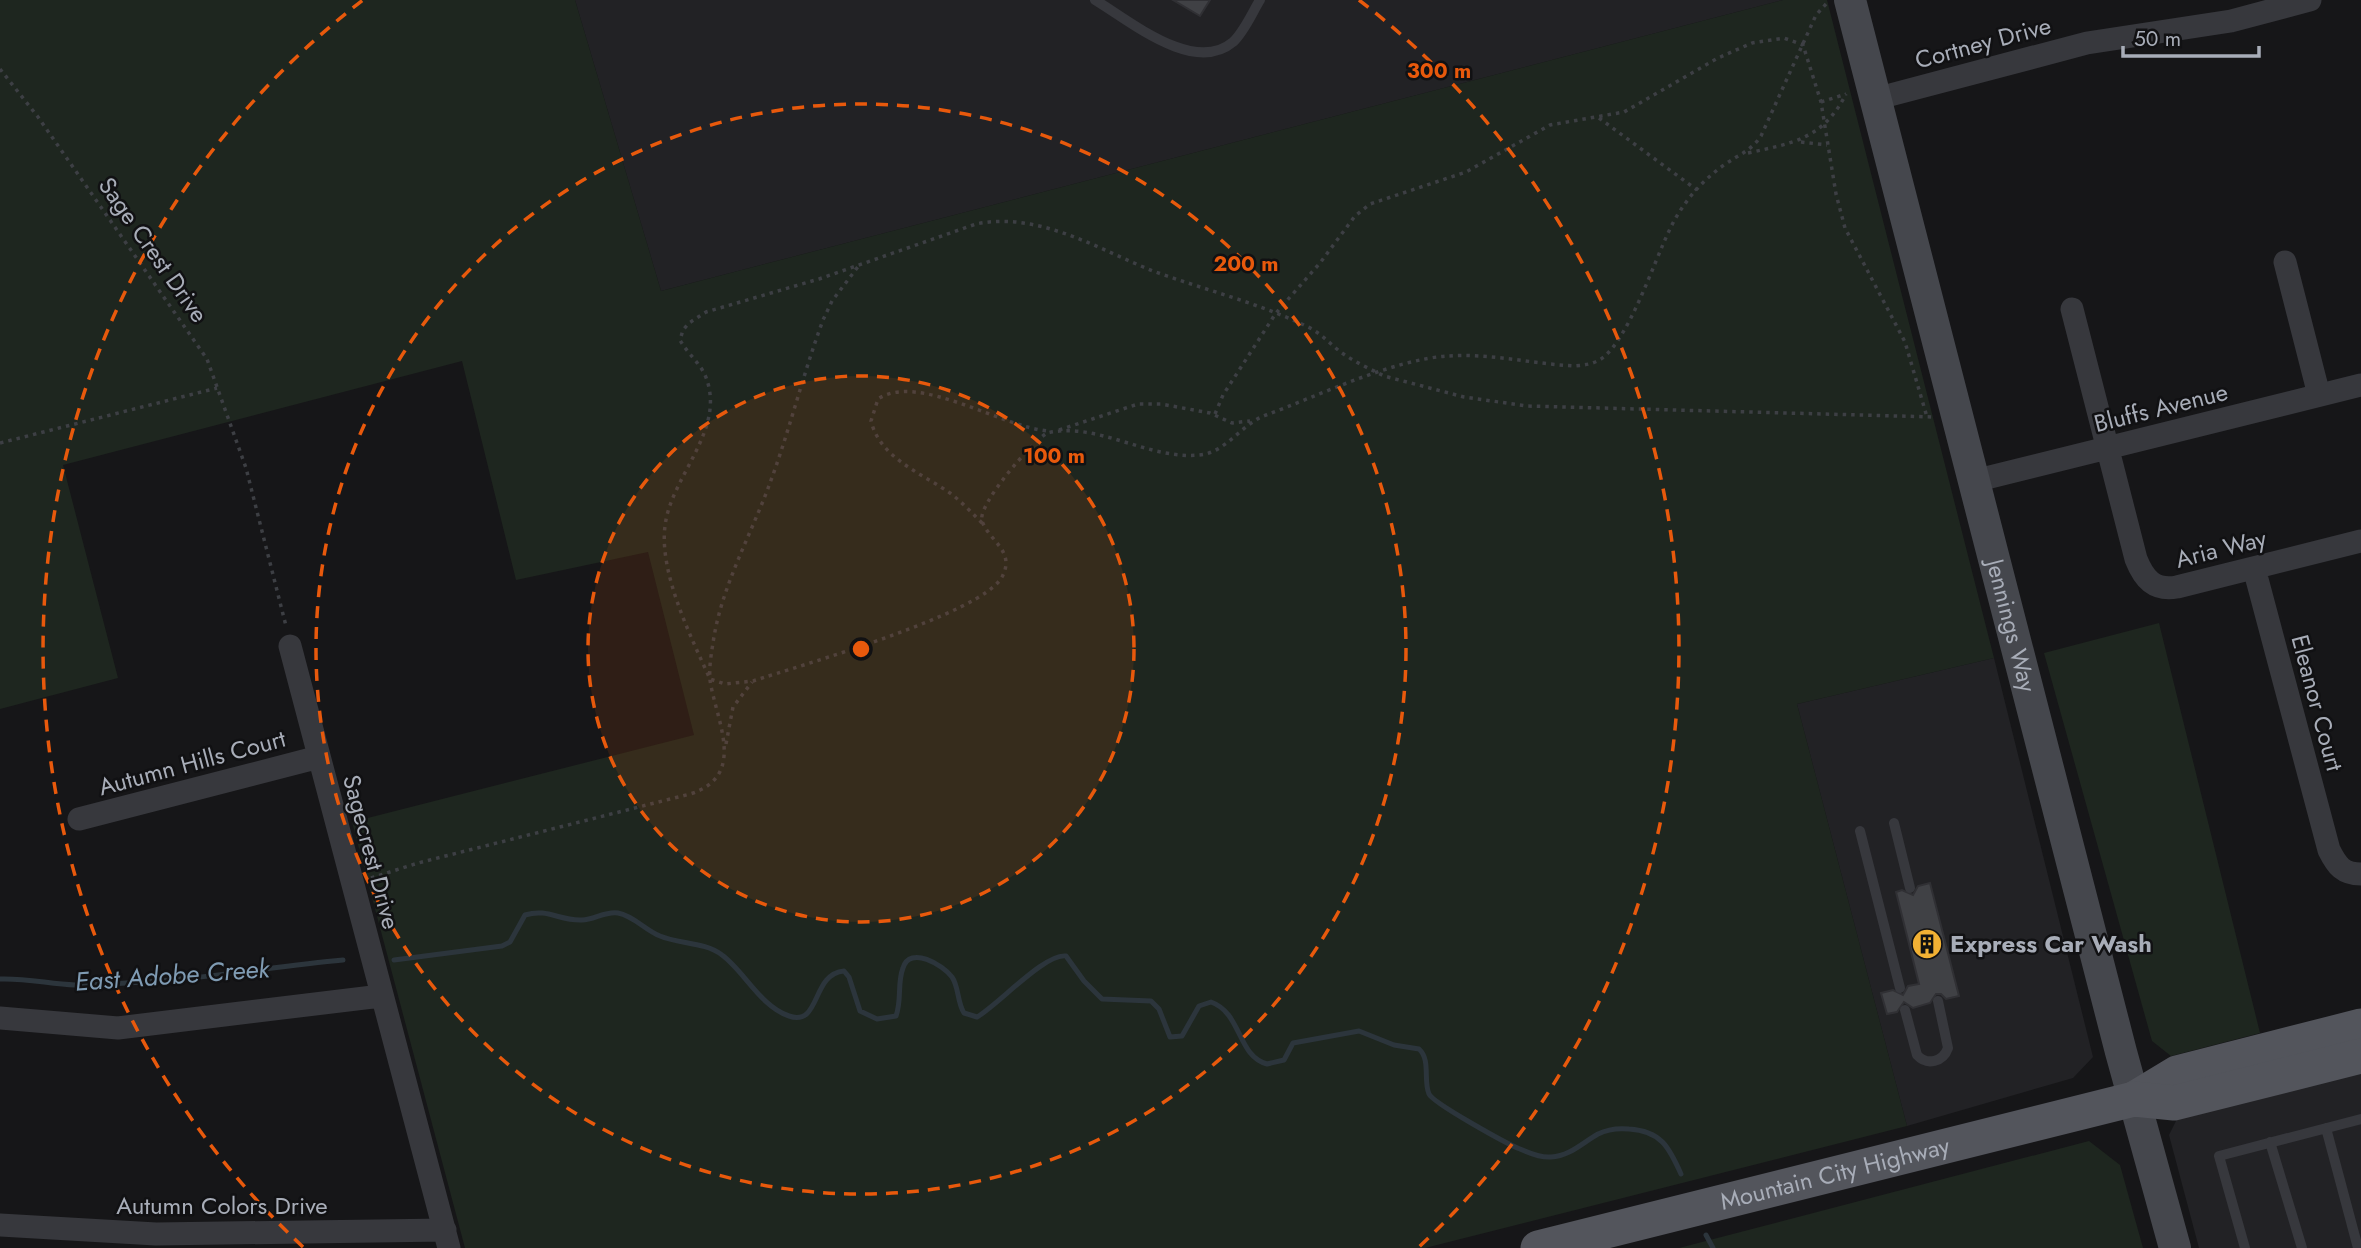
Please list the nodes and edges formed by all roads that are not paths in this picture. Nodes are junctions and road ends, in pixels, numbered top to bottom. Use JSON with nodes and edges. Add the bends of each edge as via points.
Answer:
{"nodes":[{"id":1,"x":1095,"y":0,"type":"edge"},
{"id":2,"x":1260,"y":0,"type":"edge"},
{"id":3,"x":1850,"y":0,"type":"edge"},
{"id":4,"x":2310,"y":0,"type":"edge"},
{"id":5,"x":1864,"y":93,"type":"junction"},
{"id":6,"x":2285,"y":262,"type":"dead end"},
{"id":7,"x":2072,"y":309,"type":"dead end"},
{"id":8,"x":2361,"y":385,"type":"edge"},
{"id":9,"x":2319,"y":395,"type":"junction"},
{"id":10,"x":2109,"y":448,"type":"junction"},
{"id":11,"x":1974,"y":481,"type":"junction"},
{"id":12,"x":2361,"y":541,"type":"edge"},
{"id":13,"x":2254,"y":568,"type":"junction"},
{"id":14,"x":290,"y":646,"type":"road end"},
{"id":15,"x":319,"y":757,"type":"junction"},
{"id":16,"x":79,"y":819,"type":"dead end"},
{"id":17,"x":1894,"y":823,"type":"dead end"},
{"id":18,"x":1860,"y":831,"type":"dead end"},
{"id":19,"x":2361,"y":874,"type":"edge"},
{"id":20,"x":1910,"y":888,"type":"dead end"},
{"id":21,"x":1900,"y":988,"type":"dead end"},
{"id":22,"x":381,"y":996,"type":"junction"},
{"id":23,"x":1938,"y":1002,"type":"dead end"},
{"id":24,"x":1905,"y":1010,"type":"dead end"},
{"id":25,"x":0,"y":1017,"type":"edge"},
{"id":26,"x":2361,"y":1026,"type":"edge"},
{"id":27,"x":2361,"y":1056,"type":"edge"},
{"id":28,"x":2134,"y":1100,"type":"junction"},
{"id":29,"x":2361,"y":1119,"type":"edge"},
{"id":30,"x":2326,"y":1128,"type":"junction"},
{"id":31,"x":2270,"y":1142,"type":"junction"},
{"id":32,"x":0,"y":1225,"type":"edge"},
{"id":33,"x":447,"y":1239,"type":"edge"},
{"id":34,"x":156,"y":1241,"type":"edge"},
{"id":35,"x":1538,"y":1248,"type":"edge"},
{"id":36,"x":2175,"y":1248,"type":"edge"},
{"id":37,"x":2245,"y":1248,"type":"edge"},
{"id":38,"x":2302,"y":1248,"type":"edge"},
{"id":39,"x":2358,"y":1248,"type":"edge"}],
"edges":[{"from":1,"to":2,"type":"lane","via":[[1173,47],[1196,53],[1220,51],[1235,40]]},
{"from":3,"to":5,"type":"street","name":"Jennings Way"},
{"from":4,"to":5,"type":"street","name":"Cortney Drive","via":[[2231,21],[2087,43]]},
{"from":5,"to":11,"type":"street","name":"Jennings Way","via":[[1942,418]]},
{"from":6,"to":9,"type":"street"},
{"from":7,"to":10,"type":"street"},
{"from":8,"to":9,"type":"street","name":"Bluffs Avenue"},
{"from":9,"to":10,"type":"street","name":"Bluffs Avenue"},
{"from":10,"to":11,"type":"street","name":"Bluffs Avenue"},
{"from":10,"to":13,"type":"street","name":"Aria Way","via":[[2136,559],[2147,580],[2169,589]]},
{"from":11,"to":28,"type":"street","name":"Jennings Way"},
{"from":12,"to":13,"type":"street","name":"Aria Way"},
{"from":13,"to":19,"type":"street","name":"Eleanor Court","via":[[2329,850],[2346,873]]},
{"from":14,"to":15,"type":"street","name":"Sagecrest Drive"},
{"from":15,"to":16,"type":"street","name":"Autumn Hills Court"},
{"from":15,"to":22,"type":"street","name":"Sagecrest Drive"},
{"from":17,"to":20,"type":"lane"},
{"from":18,"to":21,"type":"lane"},
{"from":22,"to":25,"type":"street","via":[[118,1028]]},
{"from":22,"to":33,"type":"street","name":"Sagecrest Drive"},
{"from":23,"to":24,"type":"lane","via":[[1948,1048],[1944,1057],[1933,1062],[1917,1055]]},
{"from":26,"to":28,"type":"main road","name":"Mountain City Highway","via":[[2178,1073]]},
{"from":27,"to":28,"type":"main road","name":"Mountain City Highway","via":[[2174,1103]]},
{"from":28,"to":35,"type":"main road","name":"Mountain City Highway"},
{"from":28,"to":36,"type":"street","name":"Jennings Way"},
{"from":29,"to":30,"type":"lane"},
{"from":30,"to":31,"type":"lane"},
{"from":30,"to":39,"type":"lane"},
{"from":31,"to":37,"type":"lane","via":[[2219,1156]]},
{"from":31,"to":38,"type":"lane"},
{"from":32,"to":34,"type":"street","name":"Autumn Colors Drive"},
{"from":33,"to":34,"type":"street","name":"Autumn Colors Drive","via":[[344,1236]]}]}
